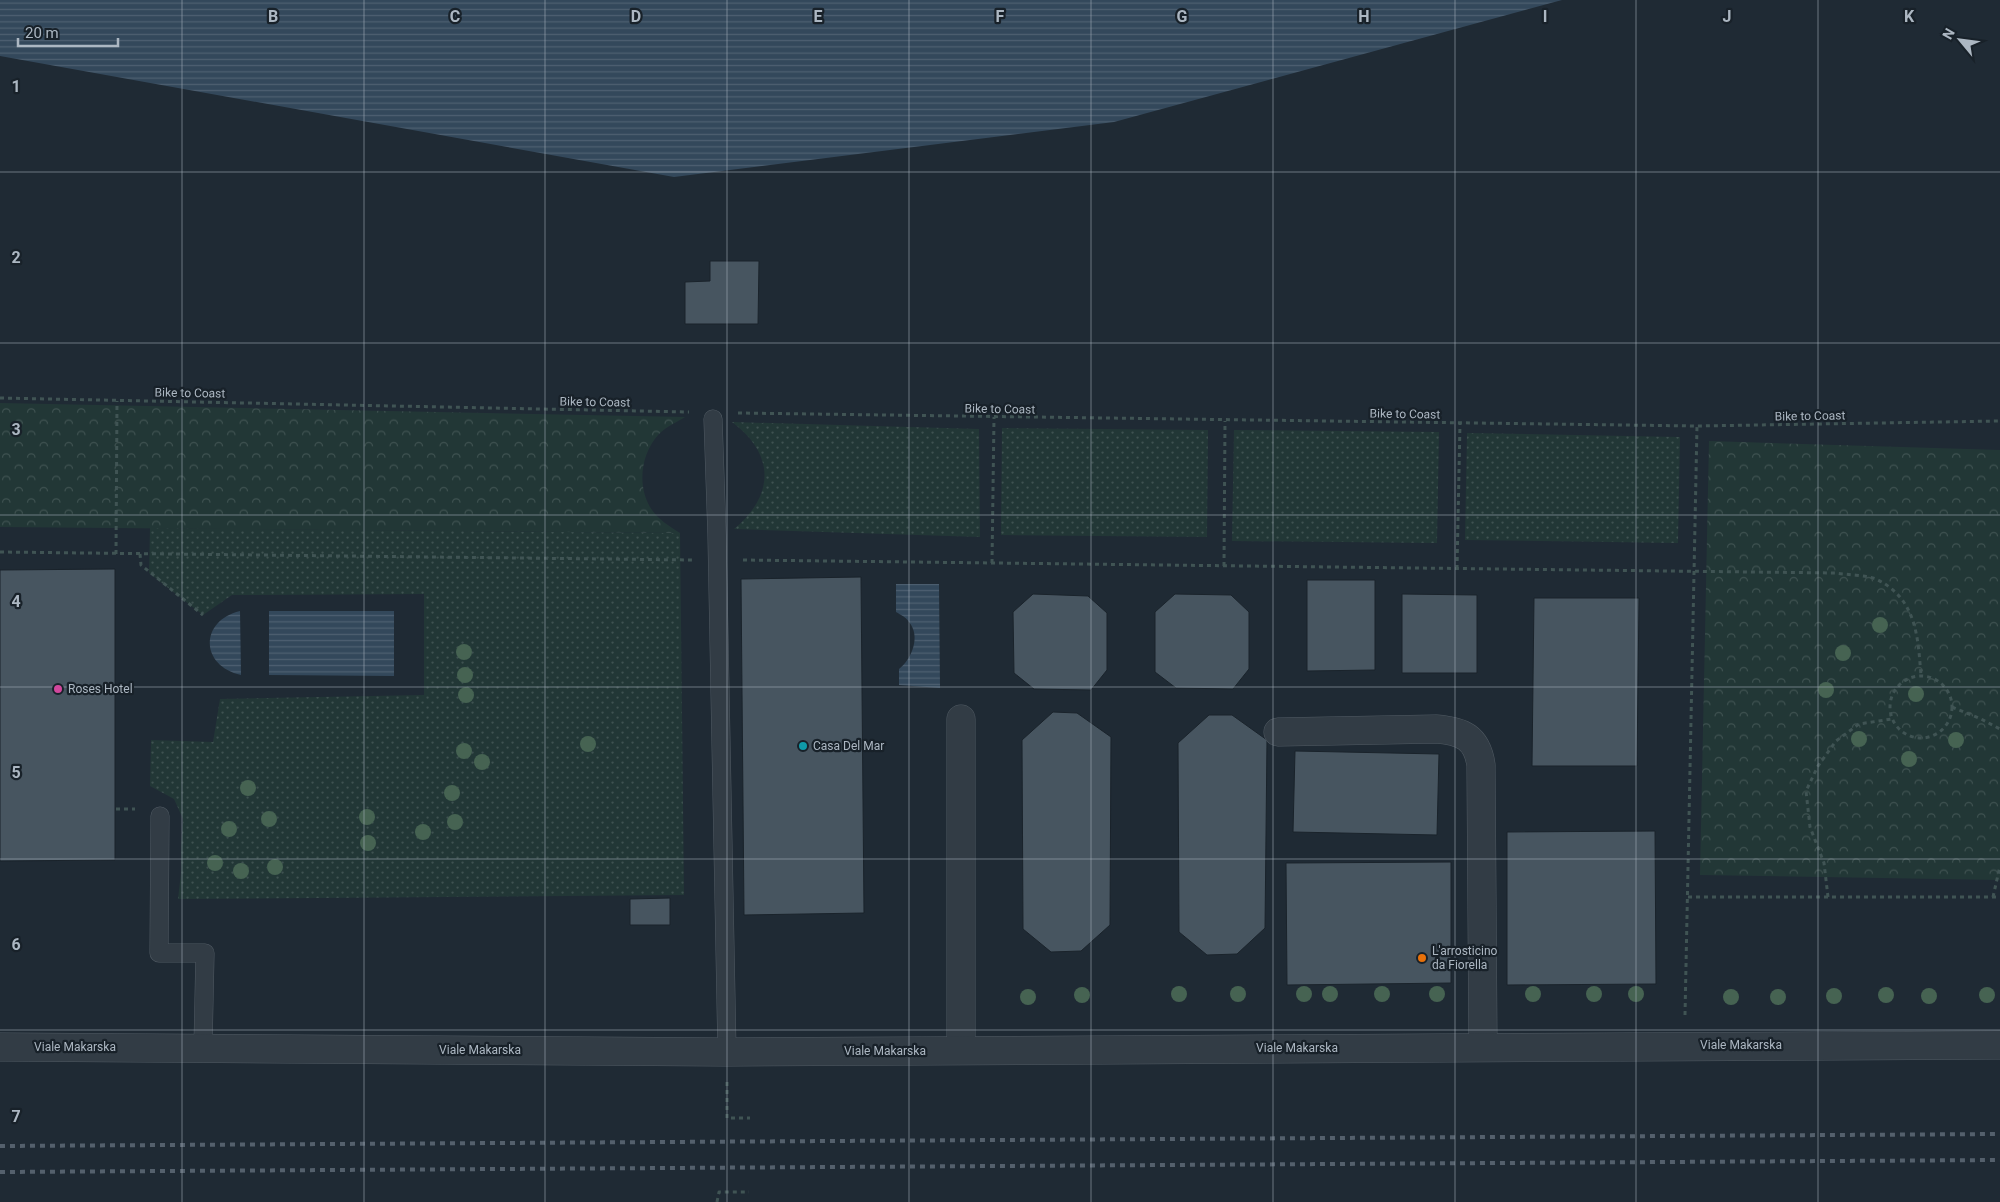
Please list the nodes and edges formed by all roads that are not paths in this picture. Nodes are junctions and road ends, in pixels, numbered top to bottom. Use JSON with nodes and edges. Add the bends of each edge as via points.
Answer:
{"nodes":[{"id":1,"x":713,"y":419,"type":"dead end"},
{"id":2,"x":960,"y":719,"type":"dead end"},
{"id":3,"x":1278,"y":732,"type":"dead end"},
{"id":4,"x":160,"y":816,"type":"dead end"},
{"id":5,"x":2000,"y":1045,"type":"edge"},
{"id":6,"x":0,"y":1047,"type":"edge"},
{"id":7,"x":203,"y":1047,"type":"junction"},
{"id":8,"x":1483,"y":1047,"type":"junction"},
{"id":9,"x":961,"y":1050,"type":"junction"},
{"id":10,"x":727,"y":1052,"type":"junction"}],
"edges":[{"from":1,"to":10,"type":"lane"},
{"from":2,"to":9,"type":"street"},
{"from":3,"to":8,"type":"street","via":[[1436,729],[1462,734],[1474,744],[1481,765]]},
{"from":4,"to":7,"type":"lane","via":[[159,953],[205,953]]},
{"from":5,"to":8,"type":"street","name":"Viale Makarska"},
{"from":6,"to":7,"type":"street","name":"Viale Makarska"},
{"from":7,"to":10,"type":"street","name":"Viale Makarska"},
{"from":8,"to":9,"type":"street","name":"Viale Makarska"},
{"from":9,"to":10,"type":"street","name":"Viale Makarska"}]}
